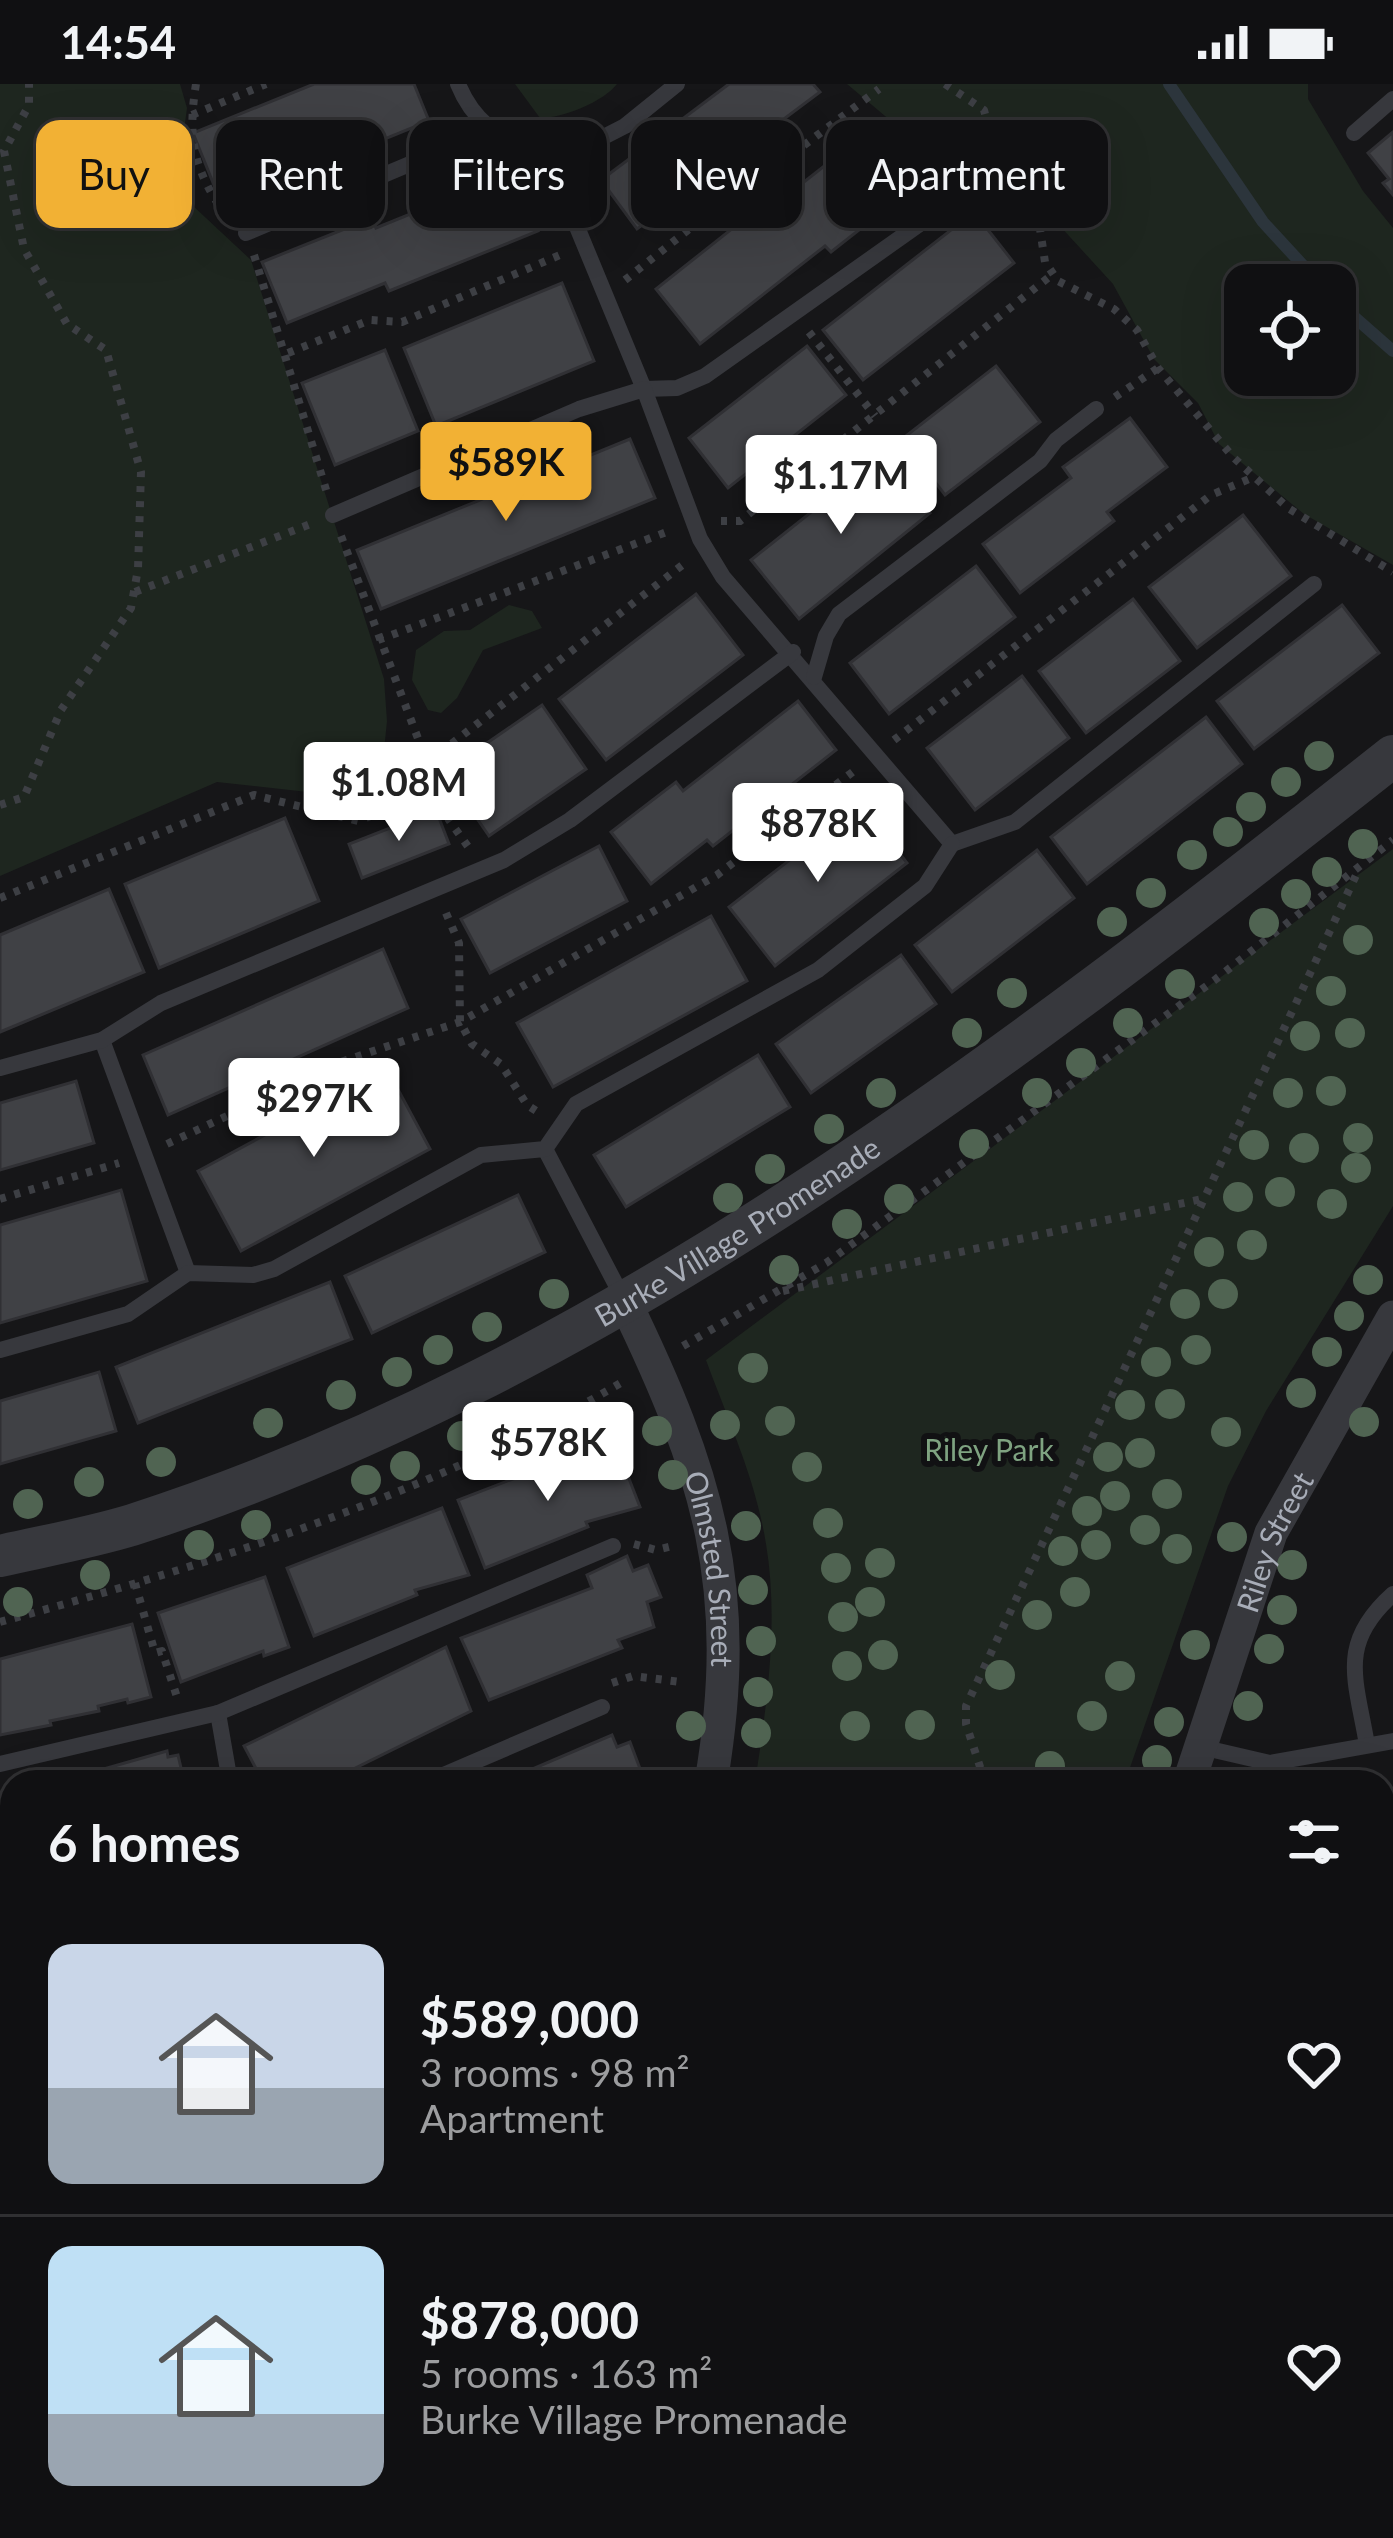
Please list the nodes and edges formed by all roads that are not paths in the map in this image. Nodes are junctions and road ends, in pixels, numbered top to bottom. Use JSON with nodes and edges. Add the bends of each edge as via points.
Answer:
{"nodes":[{"id":1,"x":458,"y":84,"type":"edge"},
{"id":2,"x":676,"y":84,"type":"edge"},
{"id":3,"x":1393,"y":99,"type":"edge"},
{"id":4,"x":476,"y":120,"type":"edge"},
{"id":5,"x":1354,"y":133,"type":"dead end"},
{"id":6,"x":607,"y":135,"type":"edge"},
{"id":7,"x":409,"y":164,"type":"edge"},
{"id":8,"x":577,"y":228,"type":"edge"},
{"id":9,"x":914,"y":228,"type":"edge"},
{"id":10,"x":246,"y":232,"type":"road end"},
{"id":11,"x":644,"y":389,"type":"junction"},
{"id":12,"x":1096,"y":409,"type":"road end"},
{"id":13,"x":333,"y":515,"type":"road end"},
{"id":14,"x":1314,"y":584,"type":"dead end"},
{"id":15,"x":793,"y":652,"type":"junction"},
{"id":16,"x":814,"y":677,"type":"junction"},
{"id":17,"x":1393,"y":756,"type":"edge"},
{"id":18,"x":952,"y":844,"type":"junction"},
{"id":19,"x":102,"y":1040,"type":"junction"},
{"id":20,"x":0,"y":1068,"type":"edge"},
{"id":21,"x":545,"y":1149,"type":"junction"},
{"id":22,"x":188,"y":1274,"type":"junction"},
{"id":23,"x":624,"y":1300,"type":"junction"},
{"id":24,"x":1393,"y":1317,"type":"edge"},
{"id":25,"x":0,"y":1350,"type":"edge"},
{"id":26,"x":614,"y":1546,"type":"dead end"},
{"id":27,"x":0,"y":1556,"type":"edge"},
{"id":28,"x":1393,"y":1594,"type":"edge"},
{"id":29,"x":602,"y":1707,"type":"road end"},
{"id":30,"x":218,"y":1713,"type":"junction"},
{"id":31,"x":1393,"y":1741,"type":"edge"},
{"id":32,"x":1367,"y":1745,"type":"junction"},
{"id":33,"x":1201,"y":1747,"type":"junction"},
{"id":34,"x":0,"y":1764,"type":"edge"},
{"id":35,"x":228,"y":1770,"type":"edge"},
{"id":36,"x":455,"y":1770,"type":"edge"},
{"id":37,"x":713,"y":1770,"type":"edge"},
{"id":38,"x":1193,"y":1770,"type":"edge"}],
"edges":[{"from":1,"to":4,"type":"lane"},
{"from":2,"to":6,"type":"lane"},
{"from":3,"to":5,"type":"lane"},
{"from":7,"to":10,"type":"lane"},
{"from":8,"to":11,"type":"lane"},
{"from":9,"to":11,"type":"lane","via":[[705,376]]},
{"from":11,"to":13,"type":"lane"},
{"from":11,"to":15,"type":"lane","via":[[705,548],[771,638]]},
{"from":12,"to":16,"type":"lane","via":[[839,614]]},
{"from":14,"to":18,"type":"lane","via":[[1015,822]]},
{"from":15,"to":16,"type":"lane"},
{"from":15,"to":19,"type":"lane","via":[[570,820],[484,868],[160,1003]]},
{"from":16,"to":18,"type":"lane"},
{"from":17,"to":23,"type":"street","name":"Burke Village Promenade","via":[[784,1209]]},
{"from":18,"to":21,"type":"lane","via":[[925,886],[818,970],[576,1104]]},
{"from":19,"to":20,"type":"lane"},
{"from":19,"to":22,"type":"lane"},
{"from":21,"to":22,"type":"lane","via":[[481,1155],[274,1269]]},
{"from":21,"to":23,"type":"lane"},
{"from":22,"to":25,"type":"lane","via":[[128,1314]]},
{"from":23,"to":27,"type":"street","name":"Burke Village Promenade","via":[[512,1365],[310,1460],[129,1526]]},
{"from":23,"to":37,"type":"street","name":"Olmsted Street","via":[[693,1456],[719,1554],[724,1681]]},
{"from":24,"to":33,"type":"street","name":"Riley Street","via":[[1271,1533]]},
{"from":26,"to":30,"type":"lane"},
{"from":28,"to":32,"type":"lane","via":[[1356,1639]]},
{"from":29,"to":36,"type":"lane"},
{"from":30,"to":34,"type":"lane"},
{"from":30,"to":35,"type":"lane"},
{"from":31,"to":32,"type":"lane"},
{"from":32,"to":33,"type":"lane","via":[[1270,1762]]},
{"from":33,"to":38,"type":"street","name":"Riley Street"}]}
